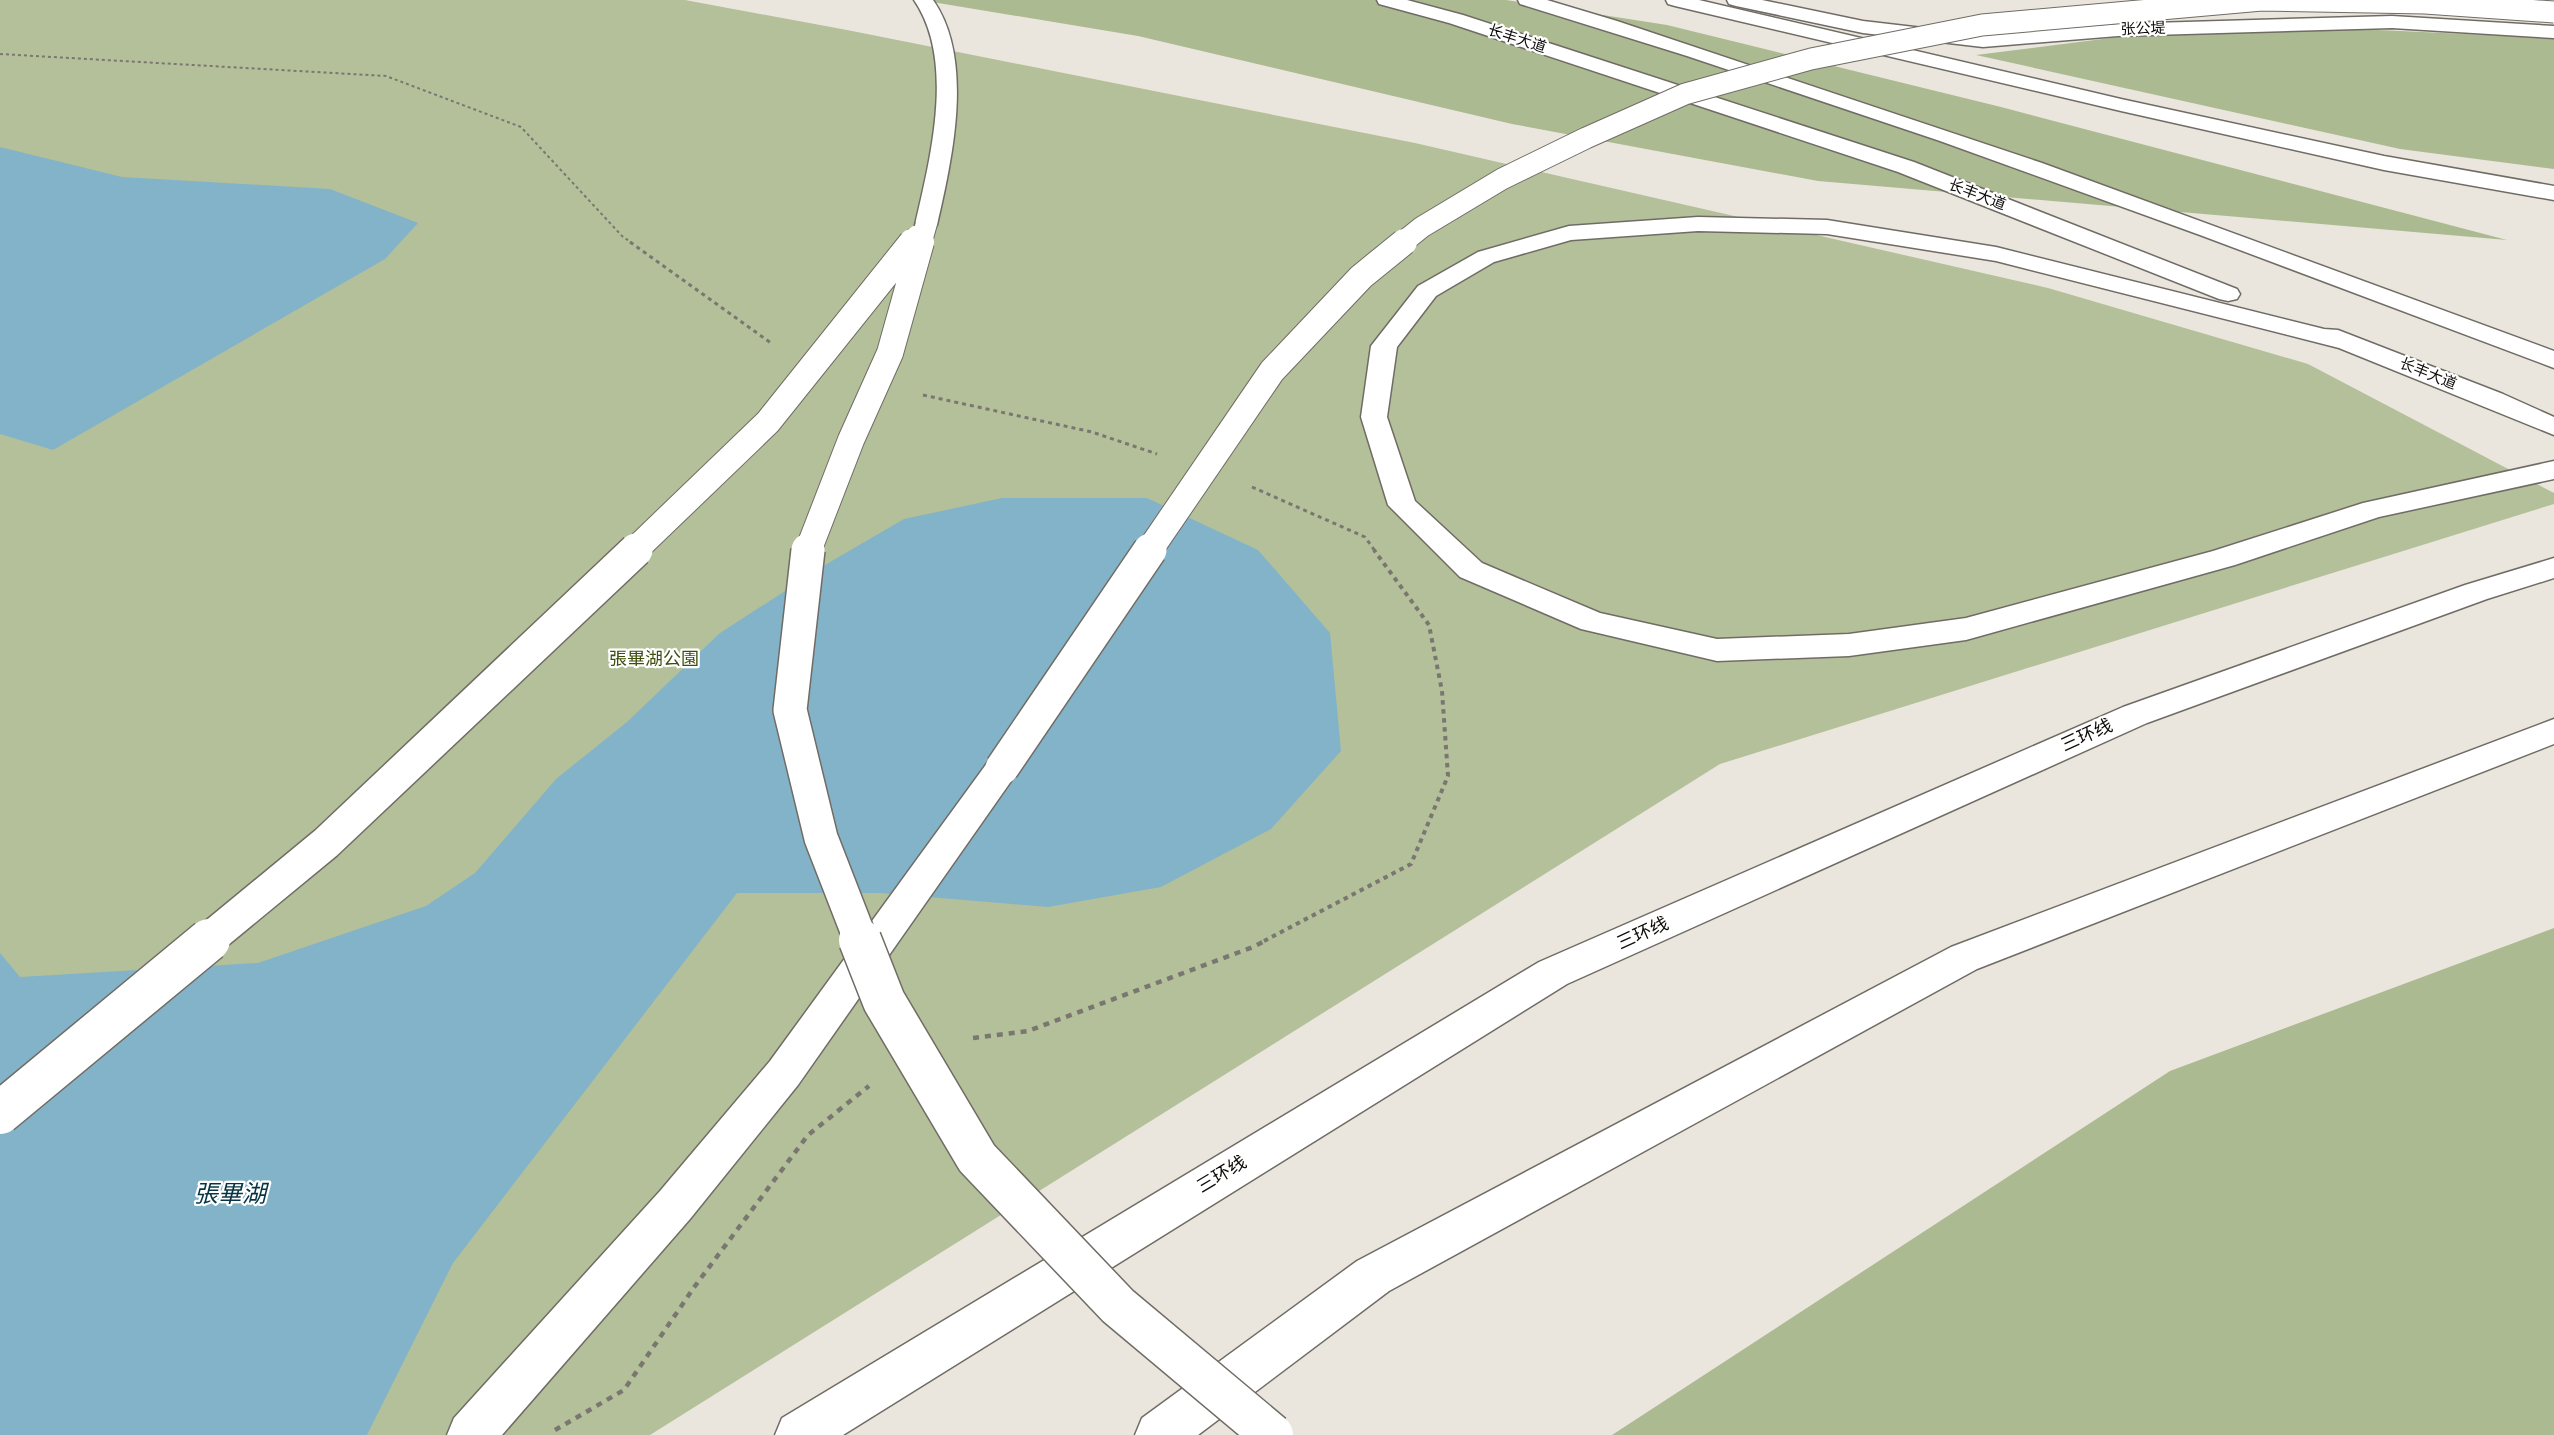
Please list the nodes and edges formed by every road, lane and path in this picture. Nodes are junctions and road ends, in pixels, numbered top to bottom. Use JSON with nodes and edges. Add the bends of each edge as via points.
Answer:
{"nodes":[{"id":1,"x":923,"y":0,"type":"edge"},
{"id":2,"x":1386,"y":0,"type":"edge"},
{"id":3,"x":1527,"y":0,"type":"edge"},
{"id":4,"x":1675,"y":0,"type":"edge"},
{"id":5,"x":1736,"y":0,"type":"edge"},
{"id":6,"x":2554,"y":12,"type":"edge"},
{"id":7,"x":2554,"y":32,"type":"edge"},
{"id":8,"x":0,"y":54,"type":"edge"},
{"id":9,"x":2554,"y":193,"type":"edge"},
{"id":10,"x":926,"y":225,"type":"junction"},
{"id":11,"x":2350,"y":343,"type":"junction"},
{"id":12,"x":779,"y":346,"type":"dead end"},
{"id":13,"x":2554,"y":360,"type":"edge"},
{"id":14,"x":915,"y":393,"type":"dead end"},
{"id":15,"x":2554,"y":427,"type":"edge"},
{"id":16,"x":1168,"y":458,"type":"dead end"},
{"id":17,"x":2554,"y":470,"type":"edge"},
{"id":18,"x":1244,"y":484,"type":"dead end"},
{"id":19,"x":2554,"y":568,"type":"edge"},
{"id":20,"x":2554,"y":731,"type":"edge"},
{"id":21,"x":963,"y":1039,"type":"dead end"},
{"id":22,"x":874,"y":1082,"type":"dead end"},
{"id":23,"x":0,"y":1113,"type":"edge"},
{"id":24,"x":471,"y":1435,"type":"edge"},
{"id":25,"x":546,"y":1435,"type":"edge"},
{"id":26,"x":799,"y":1435,"type":"edge"},
{"id":27,"x":1159,"y":1435,"type":"edge"},
{"id":28,"x":1272,"y":1435,"type":"edge"}],
"edges":[{"from":1,"to":10,"type":"main road","via":[[932,11],[948,71],[947,129]]},
{"from":2,"to":11,"type":"main road","name":"长丰大道","via":[[1456,19],[1906,167]]},
{"from":3,"to":13,"type":"main road","bridge":true,"via":[[1635,31],[2071,179]]},
{"from":4,"to":9,"type":"main road","bridge":true,"via":[[2178,118],[2384,163]]},
{"from":5,"to":7,"type":"main road","name":"张公堤","via":[[1863,27],[1983,41],[2118,30],[2392,22]]},
{"from":6,"to":24,"type":"main road","bridge":true,"via":[[2425,3],[2262,0],[1982,25],[1811,59],[1685,94],[1512,174],[1422,226],[1361,277],[1272,371],[1002,768],[784,1073],[675,1205]]},
{"from":8,"to":12,"type":"path","via":[[386,76],[521,127],[622,236],[767,342]]},
{"from":10,"to":23,"type":"main road","bridge":true,"via":[[768,422],[613,572],[326,843]]},
{"from":10,"to":28,"type":"main road","bridge":true,"via":[[890,353],[808,548],[790,710],[821,838],[884,1001],[977,1158],[1118,1306]]},
{"from":11,"to":15,"type":"main road","name":"长丰大道"},
{"from":11,"to":17,"type":"main road","via":[[1996,254],[1827,227],[1698,224],[1569,233],[1486,257],[1427,291],[1384,346],[1374,417],[1402,505],[1471,570],[1592,622],[1717,650],[1849,645],[1966,629],[2224,558],[2373,509]]},
{"from":14,"to":16,"type":"path","via":[[1092,432]]},
{"from":18,"to":21,"type":"path","via":[[1365,537],[1429,625],[1442,690],[1448,776],[1411,864],[1253,946],[1028,1031]]},
{"from":19,"to":26,"type":"main road","name":"三环线","via":[[2476,592],[2135,715],[1553,973]]},
{"from":20,"to":27,"type":"main road","via":[[1964,958],[1373,1276]]},
{"from":22,"to":25,"type":"path","via":[[808,1135],[695,1286],[624,1390]]}]}
